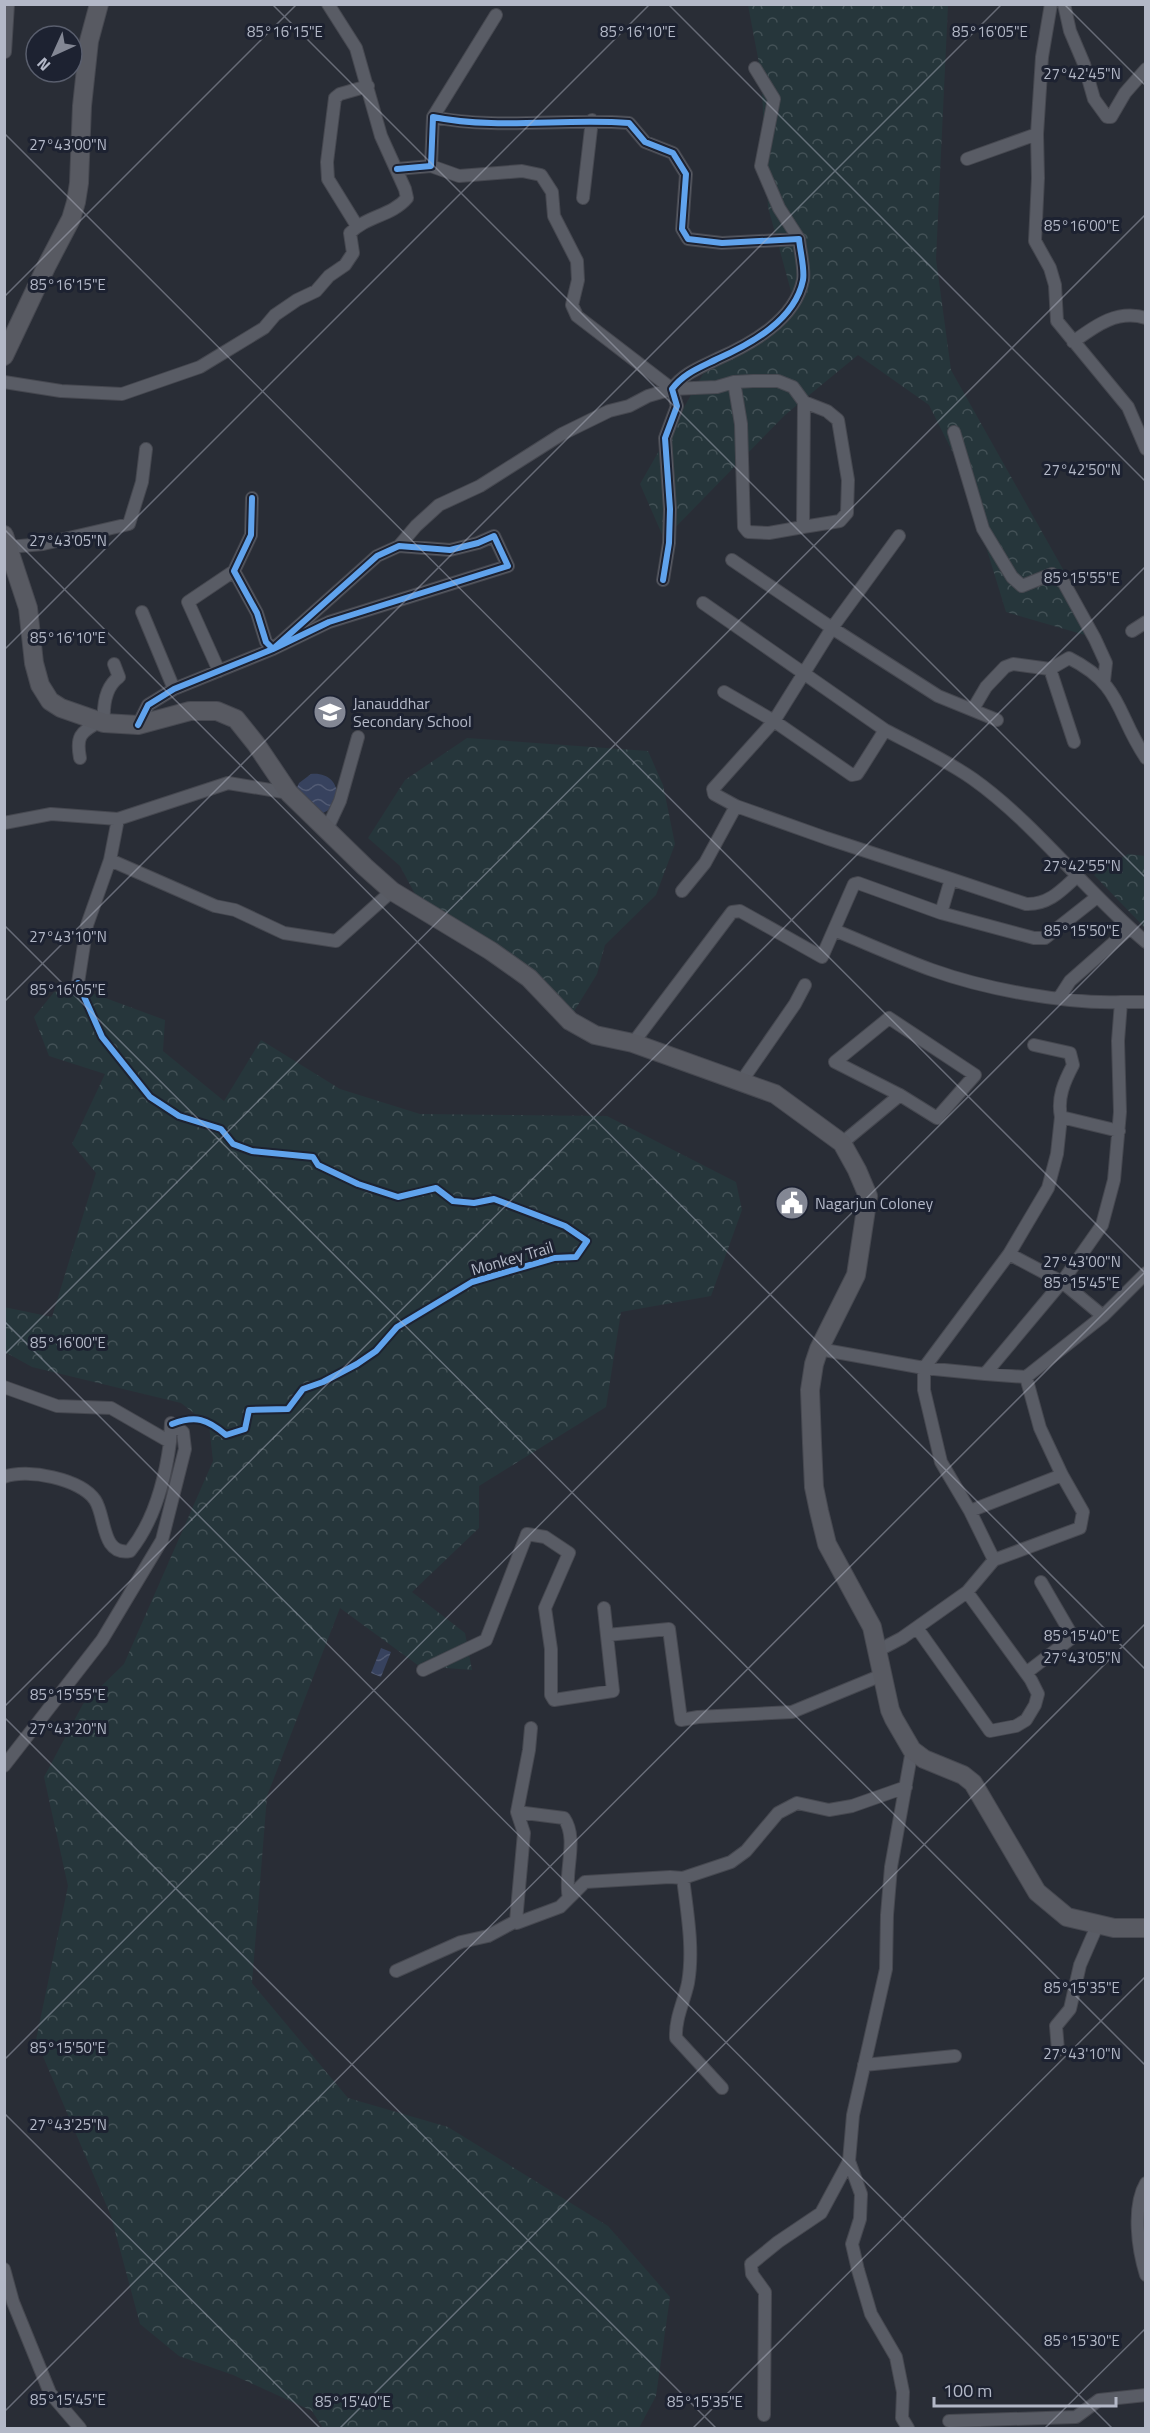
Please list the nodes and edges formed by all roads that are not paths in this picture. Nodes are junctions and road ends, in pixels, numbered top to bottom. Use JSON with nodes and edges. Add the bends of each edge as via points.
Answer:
{"nodes":[{"id":1,"x":8,"y":4,"type":"edge"},
{"id":2,"x":99,"y":4,"type":"edge"},
{"id":3,"x":328,"y":4,"type":"edge"},
{"id":4,"x":1051,"y":4,"type":"edge"},
{"id":5,"x":1064,"y":4,"type":"edge"},
{"id":6,"x":496,"y":15,"type":"dead end"},
{"id":7,"x":5,"y":52,"type":"edge"},
{"id":8,"x":755,"y":68,"type":"dead end"},
{"id":9,"x":1146,"y":69,"type":"edge"},
{"id":10,"x":368,"y":86,"type":"junction"},
{"id":11,"x":433,"y":117,"type":"junction"},
{"id":12,"x":592,"y":120,"type":"junction"},
{"id":13,"x":1037,"y":134,"type":"junction"},
{"id":14,"x":968,"y":159,"type":"dead end"},
{"id":15,"x":432,"y":166,"type":"junction"},
{"id":16,"x":397,"y":169,"type":"junction"},
{"id":17,"x":583,"y":198,"type":"dead end"},
{"id":18,"x":357,"y":226,"type":"junction"},
{"id":19,"x":799,"y":239,"type":"junction"},
{"id":20,"x":1146,"y":318,"type":"edge"},
{"id":21,"x":1073,"y":342,"type":"junction"},
{"id":22,"x":4,"y":356,"type":"edge"},
{"id":23,"x":4,"y":382,"type":"edge"},
{"id":24,"x":734,"y":382,"type":"junction"},
{"id":25,"x":672,"y":389,"type":"junction"},
{"id":26,"x":804,"y":402,"type":"junction"},
{"id":27,"x":954,"y":432,"type":"dead end"},
{"id":28,"x":146,"y":449,"type":"dead end"},
{"id":29,"x":1146,"y":449,"type":"edge"},
{"id":30,"x":252,"y":498,"type":"dead end"},
{"id":31,"x":803,"y":527,"type":"junction"},
{"id":32,"x":899,"y":536,"type":"dead end"},
{"id":33,"x":7,"y":541,"type":"edge"},
{"id":34,"x":399,"y":546,"type":"junction"},
{"id":35,"x":732,"y":560,"type":"dead end"},
{"id":36,"x":234,"y":571,"type":"junction"},
{"id":37,"x":663,"y":580,"type":"dead end"},
{"id":38,"x":703,"y":603,"type":"dead end"},
{"id":39,"x":142,"y":612,"type":"dead end"},
{"id":40,"x":1146,"y":622,"type":"edge"},
{"id":41,"x":832,"y":628,"type":"junction"},
{"id":42,"x":1132,"y":631,"type":"dead end"},
{"id":43,"x":273,"y":649,"type":"junction"},
{"id":44,"x":114,"y":664,"type":"dead end"},
{"id":45,"x":1050,"y":669,"type":"junction"},
{"id":46,"x":219,"y":671,"type":"junction"},
{"id":47,"x":803,"y":673,"type":"junction"},
{"id":48,"x":1104,"y":681,"type":"junction"},
{"id":49,"x":174,"y":689,"type":"junction"},
{"id":50,"x":724,"y":692,"type":"dead end"},
{"id":51,"x":973,"y":709,"type":"junction"},
{"id":52,"x":997,"y":720,"type":"dead end"},
{"id":53,"x":774,"y":721,"type":"junction"},
{"id":54,"x":101,"y":723,"type":"junction"},
{"id":55,"x":138,"y":725,"type":"junction"},
{"id":56,"x":885,"y":730,"type":"junction"},
{"id":57,"x":358,"y":737,"type":"dead end"},
{"id":58,"x":1074,"y":742,"type":"dead end"},
{"id":59,"x":80,"y":758,"type":"dead end"},
{"id":60,"x":1146,"y":758,"type":"edge"},
{"id":61,"x":289,"y":793,"type":"junction"},
{"id":62,"x":736,"y":806,"type":"junction"},
{"id":63,"x":118,"y":819,"type":"junction"},
{"id":64,"x":4,"y":823,"type":"edge"},
{"id":65,"x":326,"y":831,"type":"junction"},
{"id":66,"x":110,"y":860,"type":"junction"},
{"id":67,"x":1076,"y":877,"type":"junction"},
{"id":68,"x":951,"y":879,"type":"junction"},
{"id":69,"x":392,"y":891,"type":"junction"},
{"id":70,"x":682,"y":891,"type":"dead end"},
{"id":71,"x":1097,"y":897,"type":"junction"},
{"id":72,"x":940,"y":913,"type":"junction"},
{"id":73,"x":1130,"y":929,"type":"junction"},
{"id":74,"x":834,"y":930,"type":"junction"},
{"id":75,"x":1146,"y":942,"type":"edge"},
{"id":76,"x":78,"y":982,"type":"dead end"},
{"id":77,"x":805,"y":985,"type":"dead end"},
{"id":78,"x":1059,"y":998,"type":"junction"},
{"id":79,"x":1121,"y":1002,"type":"junction"},
{"id":80,"x":1146,"y":1002,"type":"edge"},
{"id":81,"x":633,"y":1043,"type":"junction"},
{"id":82,"x":1034,"y":1045,"type":"dead end"},
{"id":83,"x":741,"y":1082,"type":"junction"},
{"id":84,"x":900,"y":1095,"type":"junction"},
{"id":85,"x":1061,"y":1117,"type":"junction"},
{"id":86,"x":1119,"y":1131,"type":"junction"},
{"id":87,"x":842,"y":1143,"type":"junction"},
{"id":88,"x":1009,"y":1254,"type":"junction"},
{"id":89,"x":1146,"y":1273,"type":"edge"},
{"id":90,"x":1062,"y":1282,"type":"junction"},
{"id":91,"x":1103,"y":1316,"type":"junction"},
{"id":92,"x":819,"y":1349,"type":"junction"},
{"id":93,"x":924,"y":1368,"type":"junction"},
{"id":94,"x":985,"y":1374,"type":"junction"},
{"id":95,"x":1026,"y":1377,"type":"junction"},
{"id":96,"x":4,"y":1387,"type":"edge"},
{"id":97,"x":170,"y":1442,"type":"junction"},
{"id":98,"x":1062,"y":1475,"type":"junction"},
{"id":99,"x":4,"y":1477,"type":"edge"},
{"id":100,"x":970,"y":1511,"type":"junction"},
{"id":101,"x":994,"y":1560,"type":"junction"},
{"id":102,"x":1041,"y":1582,"type":"dead end"},
{"id":103,"x":967,"y":1593,"type":"junction"},
{"id":104,"x":604,"y":1608,"type":"dead end"},
{"id":105,"x":917,"y":1628,"type":"junction"},
{"id":106,"x":607,"y":1635,"type":"junction"},
{"id":107,"x":877,"y":1651,"type":"junction"},
{"id":108,"x":423,"y":1670,"type":"dead end"},
{"id":109,"x":1026,"y":1673,"type":"junction"},
{"id":110,"x":882,"y":1674,"type":"junction"},
{"id":111,"x":531,"y":1728,"type":"dead end"},
{"id":112,"x":912,"y":1750,"type":"junction"},
{"id":113,"x":4,"y":1767,"type":"edge"},
{"id":114,"x":906,"y":1787,"type":"junction"},
{"id":115,"x":517,"y":1812,"type":"junction"},
{"id":116,"x":683,"y":1878,"type":"junction"},
{"id":117,"x":568,"y":1898,"type":"junction"},
{"id":118,"x":516,"y":1921,"type":"junction"},
{"id":119,"x":1097,"y":1926,"type":"junction"},
{"id":120,"x":1146,"y":1928,"type":"edge"},
{"id":121,"x":396,"y":1971,"type":"dead end"},
{"id":122,"x":1058,"y":2050,"type":"dead end"},
{"id":123,"x":955,"y":2056,"type":"dead end"},
{"id":124,"x":864,"y":2065,"type":"junction"},
{"id":125,"x":722,"y":2088,"type":"dead end"},
{"id":126,"x":849,"y":2161,"type":"junction"},
{"id":127,"x":1146,"y":2183,"type":"edge"},
{"id":128,"x":4,"y":2269,"type":"edge"},
{"id":129,"x":1146,"y":2275,"type":"edge"},
{"id":130,"x":1146,"y":2395,"type":"edge"},
{"id":131,"x":764,"y":2415,"type":"dead end"},
{"id":132,"x":949,"y":2421,"type":"dead end"},
{"id":133,"x":81,"y":2428,"type":"edge"},
{"id":134,"x":908,"y":2428,"type":"edge"}],
"edges":[{"from":1,"to":7,"type":"street"},
{"from":2,"to":22,"type":"main road","via":[[89,40],[76,202]]},
{"from":3,"to":10,"type":"street","via":[[356,48]]},
{"from":4,"to":13,"type":"street","via":[[1042,57]]},
{"from":5,"to":9,"type":"street","via":[[1094,99],[1107,117],[1115,114],[1125,93]]},
{"from":6,"to":11,"type":"street"},
{"from":8,"to":19,"type":"street","via":[[774,99],[761,166],[779,208]]},
{"from":10,"to":16,"type":"street","via":[[381,136]]},
{"from":10,"to":18,"type":"street","via":[[335,98],[327,162],[328,179]]},
{"from":11,"to":12,"type":"street","via":[[493,124]]},
{"from":11,"to":15,"type":"street"},
{"from":12,"to":17,"type":"street"},
{"from":12,"to":19,"type":"street","via":[[629,123],[645,142],[673,153],[686,174],[682,229],[688,238],[722,243]]},
{"from":13,"to":14,"type":"street"},
{"from":13,"to":21,"type":"street","via":[[1035,241],[1055,285],[1057,321]]},
{"from":15,"to":16,"type":"street"},
{"from":15,"to":25,"type":"street","via":[[459,176],[522,171],[541,175],[552,192],[554,216],[576,261],[578,280],[572,305],[577,316]]},
{"from":16,"to":18,"type":"street","via":[[407,198],[396,209]]},
{"from":18,"to":23,"type":"street","via":[[350,233],[353,253],[345,265],[316,291],[275,315],[264,328],[200,367],[122,394],[61,391]]},
{"from":19,"to":25,"type":"street","via":[[803,280],[788,312],[768,331],[697,367]]},
{"from":20,"to":21,"type":"street","via":[[1120,315],[1100,322]]},
{"from":21,"to":29,"type":"street","via":[[1128,407]]},
{"from":24,"to":25,"type":"street","via":[[717,387]]},
{"from":24,"to":26,"type":"street","via":[[778,381],[793,387]]},
{"from":24,"to":31,"type":"street","via":[[741,424],[744,527],[748,532],[769,533]]},
{"from":25,"to":34,"type":"street","via":[[609,411],[562,434],[480,486],[440,505]]},
{"from":25,"to":37,"type":"street","via":[[678,406],[665,438],[670,509]]},
{"from":26,"to":31,"type":"street"},
{"from":26,"to":31,"type":"street","via":[[838,420],[848,480],[847,513],[840,521]]},
{"from":27,"to":48,"type":"street","via":[[983,529],[1012,577],[1022,586],[1052,574],[1064,583],[1106,663]]},
{"from":28,"to":33,"type":"street","via":[[142,482],[129,524],[43,544]]},
{"from":30,"to":36,"type":"street","via":[[251,536]]},
{"from":32,"to":41,"type":"street"},
{"from":33,"to":54,"type":"main road","via":[[28,608],[40,685],[50,701],[61,708]]},
{"from":34,"to":43,"type":"street","via":[[377,556]]},
{"from":34,"to":43,"type":"street","via":[[450,550],[494,536],[508,566],[329,622]]},
{"from":35,"to":41,"type":"street"},
{"from":36,"to":43,"type":"street","via":[[257,613],[266,642]]},
{"from":36,"to":46,"type":"street","via":[[188,602]]},
{"from":38,"to":47,"type":"street"},
{"from":39,"to":49,"type":"street"},
{"from":40,"to":42,"type":"street"},
{"from":41,"to":47,"type":"street"},
{"from":41,"to":51,"type":"street","via":[[938,696]]},
{"from":43,"to":46,"type":"street"},
{"from":44,"to":54,"type":"street","via":[[119,677],[108,688]]},
{"from":45,"to":48,"type":"street","via":[[1069,658]]},
{"from":45,"to":51,"type":"street","via":[[1013,664],[1005,667]]},
{"from":45,"to":58,"type":"street"},
{"from":46,"to":49,"type":"street"},
{"from":47,"to":53,"type":"street"},
{"from":47,"to":56,"type":"street"},
{"from":48,"to":60,"type":"street"},
{"from":49,"to":55,"type":"street","via":[[148,705]]},
{"from":50,"to":53,"type":"street"},
{"from":51,"to":52,"type":"street"},
{"from":53,"to":56,"type":"street","via":[[852,775],[857,774]]},
{"from":53,"to":62,"type":"street","via":[[713,789],[714,794]]},
{"from":54,"to":55,"type":"main road"},
{"from":54,"to":59,"type":"street","via":[[84,731],[77,744]]},
{"from":55,"to":61,"type":"main road","via":[[190,711],[217,711],[236,719]]},
{"from":56,"to":67,"type":"street","via":[[973,779],[1013,812]]},
{"from":57,"to":65,"type":"street","via":[[340,801]]},
{"from":61,"to":63,"type":"street","via":[[228,783]]},
{"from":61,"to":65,"type":"main road"},
{"from":62,"to":68,"type":"street"},
{"from":62,"to":70,"type":"street","via":[[705,863]]},
{"from":63,"to":64,"type":"street","via":[[51,814]]},
{"from":63,"to":66,"type":"street"},
{"from":65,"to":69,"type":"main road"},
{"from":66,"to":69,"type":"street","via":[[284,933],[336,941]]},
{"from":66,"to":76,"type":"street","via":[[87,925]]},
{"from":67,"to":68,"type":"street","via":[[1056,896],[1038,904],[1026,904]]},
{"from":67,"to":71,"type":"street"},
{"from":68,"to":72,"type":"street"},
{"from":69,"to":81,"type":"main road","via":[[529,978],[570,1021],[595,1035]]},
{"from":71,"to":72,"type":"street","via":[[1045,938]]},
{"from":71,"to":73,"type":"street"},
{"from":72,"to":74,"type":"street","via":[[858,883],[854,884]]},
{"from":73,"to":75,"type":"street"},
{"from":73,"to":78,"type":"street","via":[[1070,981]]},
{"from":74,"to":78,"type":"street","via":[[933,970],[998,988]]},
{"from":74,"to":81,"type":"street","via":[[822,957],[740,911],[732,912]]},
{"from":77,"to":83,"type":"street"},
{"from":78,"to":79,"type":"street"},
{"from":79,"to":80,"type":"street"},
{"from":79,"to":86,"type":"street"},
{"from":81,"to":83,"type":"main road"},
{"from":82,"to":85,"type":"street","via":[[1070,1053],[1073,1065],[1058,1105]]},
{"from":83,"to":87,"type":"main road","via":[[775,1094]]},
{"from":84,"to":84,"type":"street","via":[[938,1118],[975,1075],[890,1017],[835,1062]]},
{"from":84,"to":87,"type":"street"},
{"from":85,"to":86,"type":"street"},
{"from":85,"to":88,"type":"street","via":[[1048,1188]]},
{"from":86,"to":90,"type":"street","via":[[1114,1180],[1102,1225]]},
{"from":87,"to":92,"type":"main road","via":[[868,1196],[856,1275]]},
{"from":88,"to":90,"type":"street"},
{"from":88,"to":93,"type":"street"},
{"from":89,"to":91,"type":"street"},
{"from":90,"to":91,"type":"street"},
{"from":90,"to":94,"type":"street"},
{"from":91,"to":95,"type":"street"},
{"from":92,"to":93,"type":"street"},
{"from":92,"to":107,"type":"main road","via":[[810,1390],[814,1487],[827,1544],[872,1627]]},
{"from":93,"to":94,"type":"street"},
{"from":93,"to":100,"type":"street","via":[[924,1390],[941,1462]]},
{"from":94,"to":95,"type":"street"},
{"from":95,"to":98,"type":"street","via":[[1040,1428]]},
{"from":96,"to":97,"type":"street","via":[[57,1406],[111,1408]]},
{"from":97,"to":99,"type":"street","via":[[158,1498],[130,1551],[115,1549],[104,1531],[96,1500],[80,1487],[35,1473]]},
{"from":97,"to":113,"type":"street","via":[[171,1423],[183,1432],[185,1449],[162,1540],[102,1640]]},
{"from":98,"to":100,"type":"street"},
{"from":98,"to":101,"type":"street","via":[[1083,1512],[1080,1528]]},
{"from":100,"to":101,"type":"street"},
{"from":101,"to":103,"type":"street"},
{"from":102,"to":109,"type":"street","via":[[1073,1637]]},
{"from":103,"to":105,"type":"street"},
{"from":103,"to":109,"type":"street"},
{"from":104,"to":106,"type":"street"},
{"from":105,"to":107,"type":"street"},
{"from":105,"to":109,"type":"street","via":[[990,1731],[1026,1720],[1038,1694]]},
{"from":106,"to":108,"type":"street","via":[[613,1691],[554,1700],[545,1608],[568,1553],[545,1537],[527,1534],[486,1640]]},
{"from":106,"to":110,"type":"street","via":[[669,1629],[681,1720],[792,1712]]},
{"from":107,"to":110,"type":"main road"},
{"from":110,"to":112,"type":"main road","via":[[890,1710]]},
{"from":111,"to":115,"type":"street"},
{"from":112,"to":114,"type":"street"},
{"from":112,"to":119,"type":"main road","via":[[973,1783],[1037,1892],[1067,1917]]},
{"from":114,"to":116,"type":"street","via":[[829,1810],[797,1803],[778,1813],[746,1851],[731,1862]]},
{"from":114,"to":124,"type":"street","via":[[891,1867],[886,1969]]},
{"from":115,"to":117,"type":"street","via":[[564,1818],[568,1824]]},
{"from":115,"to":118,"type":"street","via":[[524,1833]]},
{"from":116,"to":117,"type":"street","via":[[585,1882]]},
{"from":116,"to":125,"type":"street","via":[[690,1947],[688,1981],[675,2025],[676,2038]]},
{"from":117,"to":118,"type":"street","via":[[560,1907]]},
{"from":118,"to":121,"type":"street","via":[[488,1936],[461,1942]]},
{"from":119,"to":120,"type":"main road"},
{"from":119,"to":122,"type":"street","via":[[1080,1965],[1070,2008],[1056,2026]]},
{"from":123,"to":124,"type":"street"},
{"from":124,"to":126,"type":"street","via":[[853,2115]]},
{"from":126,"to":131,"type":"street","via":[[821,2213],[751,2264],[752,2274],[765,2292]]},
{"from":126,"to":134,"type":"street","via":[[861,2194],[860,2219],[852,2244],[871,2314],[896,2357],[903,2392],[902,2418]]},
{"from":127,"to":129,"type":"street","via":[[1138,2203],[1139,2252]]},
{"from":128,"to":133,"type":"street","via":[[13,2302],[50,2393]]},
{"from":130,"to":132,"type":"street","via":[[1099,2400],[1076,2417]]}]}
